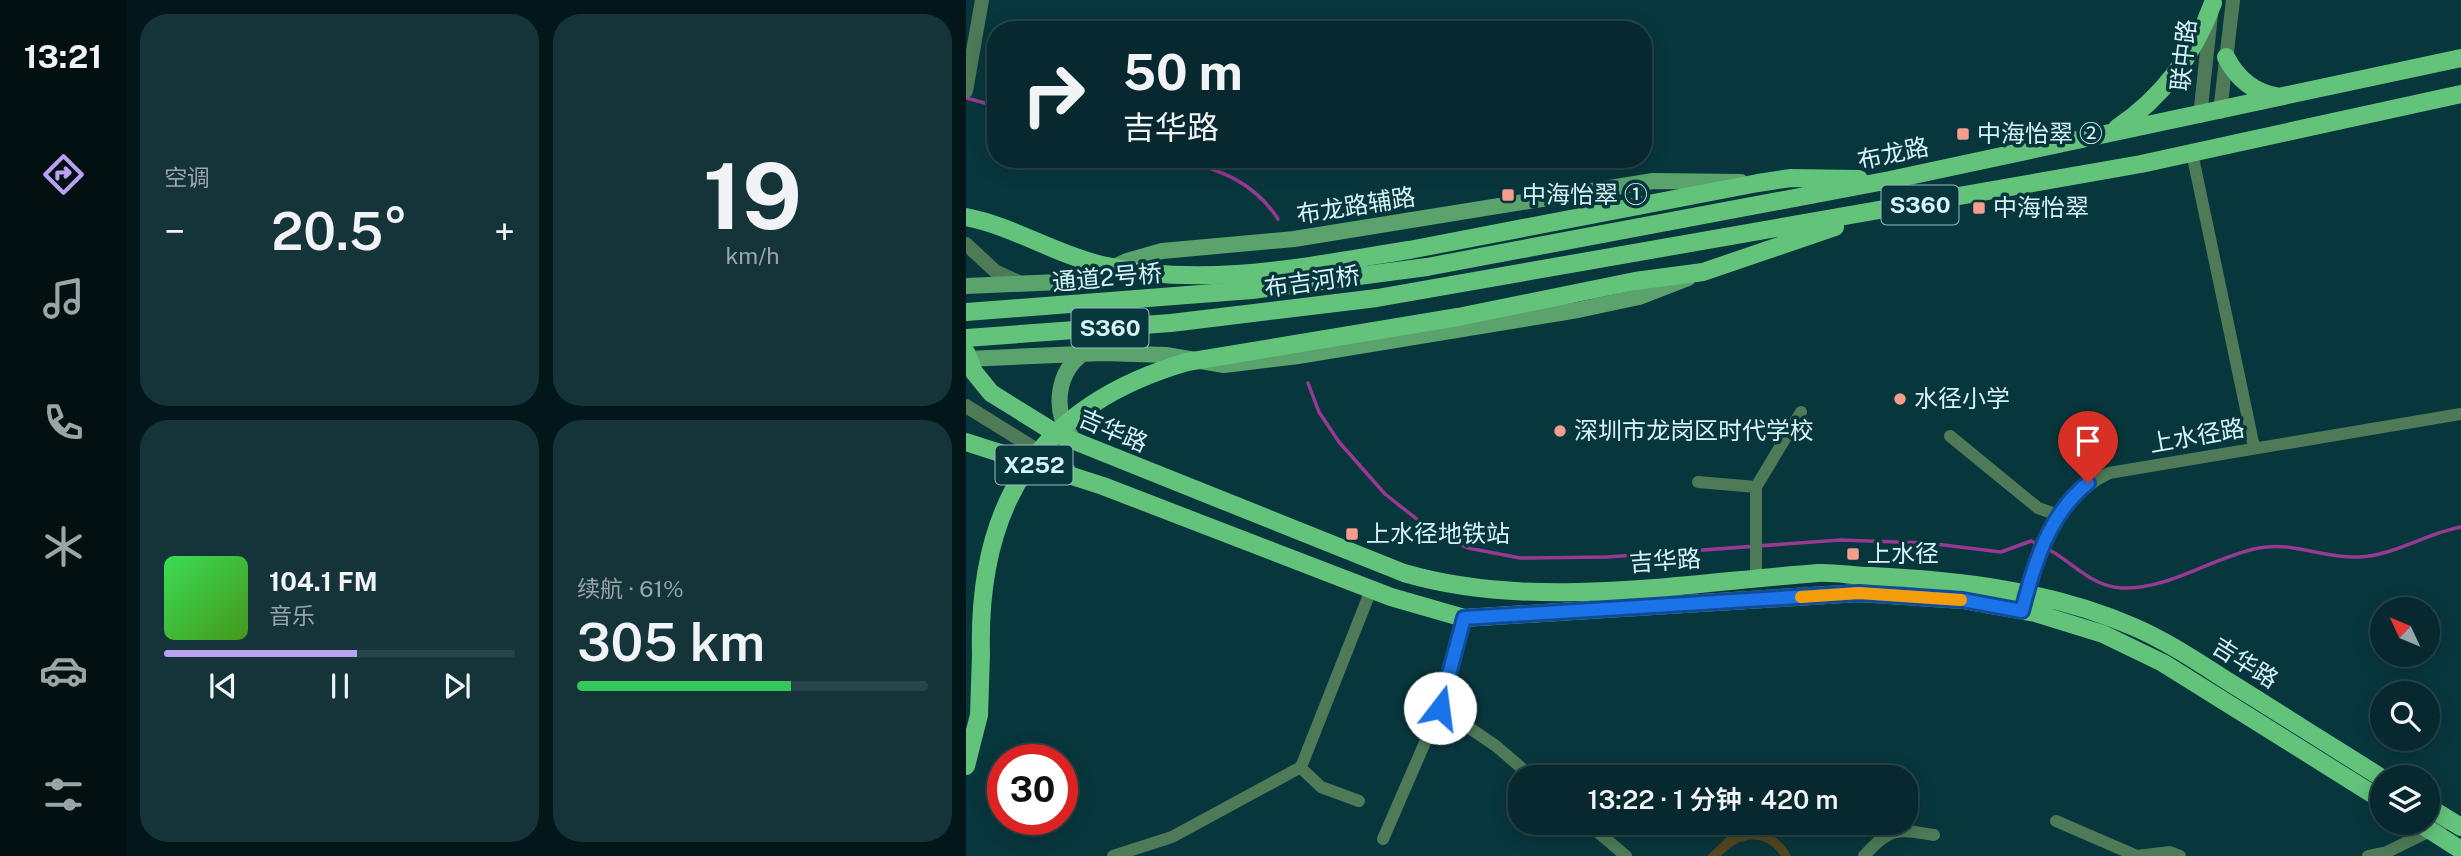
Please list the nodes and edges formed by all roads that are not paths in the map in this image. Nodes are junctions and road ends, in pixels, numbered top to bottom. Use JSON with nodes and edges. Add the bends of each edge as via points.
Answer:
{"nodes":[{"id":1,"x":982,"y":0,"type":"edge"},
{"id":2,"x":2233,"y":0,"type":"edge"},
{"id":3,"x":2213,"y":1,"type":"edge"},
{"id":4,"x":2226,"y":57,"type":"junction"},
{"id":5,"x":2461,"y":58,"type":"edge"},
{"id":6,"x":966,"y":91,"type":"edge"},
{"id":7,"x":2461,"y":94,"type":"edge"},
{"id":8,"x":2283,"y":98,"type":"junction"},
{"id":9,"x":2220,"y":112,"type":"junction"},
{"id":10,"x":2200,"y":116,"type":"junction"},
{"id":11,"x":2115,"y":130,"type":"junction"},
{"id":12,"x":2192,"y":153,"type":"junction"},
{"id":13,"x":1890,"y":180,"type":"junction"},
{"id":14,"x":1758,"y":183,"type":"junction"},
{"id":15,"x":1871,"y":214,"type":"junction"},
{"id":16,"x":966,"y":217,"type":"edge"},
{"id":17,"x":966,"y":244,"type":"edge"},
{"id":18,"x":1703,"y":272,"type":"junction"},
{"id":19,"x":1373,"y":276,"type":"joint"},
{"id":20,"x":1023,"y":284,"type":"junction"},
{"id":21,"x":966,"y":286,"type":"edge"},
{"id":22,"x":1252,"y":290,"type":"joint"},
{"id":23,"x":966,"y":312,"type":"edge"},
{"id":24,"x":1254,"y":314,"type":"joint"},
{"id":25,"x":966,"y":338,"type":"edge"},
{"id":26,"x":1084,"y":353,"type":"junction"},
{"id":27,"x":966,"y":357,"type":"edge"},
{"id":28,"x":966,"y":406,"type":"edge"},
{"id":29,"x":1801,"y":412,"type":"dead end"},
{"id":30,"x":2461,"y":414,"type":"edge"},
{"id":31,"x":1950,"y":436,"type":"dead end"},
{"id":32,"x":966,"y":442,"type":"edge"},
{"id":33,"x":1081,"y":445,"type":"junction"},
{"id":34,"x":2254,"y":447,"type":"junction"},
{"id":35,"x":1698,"y":482,"type":"dead end"},
{"id":36,"x":1103,"y":486,"type":"junction"},
{"id":37,"x":1756,"y":487,"type":"junction"},
{"id":38,"x":2056,"y":520,"type":"junction"},
{"id":39,"x":1756,"y":579,"type":"junction"},
{"id":40,"x":1371,"y":590,"type":"junction"},
{"id":41,"x":2024,"y":602,"type":"junction"},
{"id":42,"x":1464,"y":618,"type":"junction"},
{"id":43,"x":1440,"y":708,"type":"junction"},
{"id":44,"x":1518,"y":765,"type":"edge"},
{"id":45,"x":966,"y":766,"type":"edge"},
{"id":46,"x":1300,"y":767,"type":"junction"},
{"id":47,"x":2370,"y":770,"type":"edge"},
{"id":48,"x":2370,"y":792,"type":"edge"},
{"id":49,"x":1359,"y":801,"type":"dead end"},
{"id":50,"x":2440,"y":814,"type":"edge"},
{"id":51,"x":2056,"y":821,"type":"dead end"},
{"id":52,"x":2456,"y":824,"type":"edge"},
{"id":53,"x":1601,"y":835,"type":"edge"},
{"id":54,"x":1934,"y":835,"type":"dead end"},
{"id":55,"x":2411,"y":835,"type":"edge"},
{"id":56,"x":2437,"y":835,"type":"edge"},
{"id":57,"x":1383,"y":839,"type":"dead end"},
{"id":58,"x":2461,"y":850,"type":"edge"},
{"id":59,"x":1113,"y":856,"type":"edge"},
{"id":60,"x":1626,"y":856,"type":"edge"},
{"id":61,"x":1864,"y":856,"type":"edge"},
{"id":62,"x":2180,"y":856,"type":"edge"},
{"id":63,"x":2368,"y":856,"type":"edge"}],
"edges":[{"from":1,"to":6,"type":"street"},
{"from":2,"to":4,"type":"street","name":"联中路"},
{"from":3,"to":10,"type":"street","name":"联中路"},
{"from":3,"to":11,"type":"main road","via":[[2197,41],[2175,75],[2148,105]]},
{"from":4,"to":8,"type":"main road","via":[[2245,82],[2262,93]]},
{"from":4,"to":9,"type":"street","name":"联中路"},
{"from":5,"to":8,"type":"main road","name":"布龙路","number":"S360"},
{"from":7,"to":12,"type":"main road","number":"S360"},
{"from":8,"to":9,"type":"main road","name":"布龙路","number":"S360"},
{"from":9,"to":10,"type":"main road","name":"布龙路","number":"S360"},
{"from":10,"to":11,"type":"main road","name":"布龙路","number":"S360"},
{"from":11,"to":13,"type":"main road","name":"布龙路","number":"S360"},
{"from":12,"to":15,"type":"main road","number":"S360"},
{"from":12,"to":34,"type":"street"},
{"from":13,"to":14,"type":"main road","via":[[1816,177]]},
{"from":13,"to":19,"type":"main road","name":"布龙路","number":"S360"},
{"from":14,"to":16,"type":"main road","bridge":true,"via":[[1409,250],[1259,272],[1173,276],[1081,260]]},
{"from":14,"to":20,"type":"main road","name":"布龙路辅路","via":[[1653,181],[1294,239],[1162,251],[1084,281]]},
{"from":15,"to":18,"type":"main road"},
{"from":15,"to":24,"type":"main road","name":"布吉河桥","number":"S360","via":[[1377,298]]},
{"from":17,"to":20,"type":"street","via":[[995,271]]},
{"from":18,"to":26,"type":"main road","via":[[1607,304],[1298,356],[1224,365],[1166,355]]},
{"from":18,"to":45,"type":"main road","bridge":true,"via":[[1187,362],[1147,374],[1091,404],[1030,462],[1003,511],[989,551],[982,589],[979,715]]},
{"from":19,"to":22,"type":"main road","name":"布吉河桥","number":"S360"},
{"from":20,"to":21,"type":"main road","name":"布龙路辅路"},
{"from":22,"to":23,"type":"main road","name":"通道2号桥","number":"S360"},
{"from":24,"to":25,"type":"main road","name":"通道2号桥","number":"S360"},
{"from":26,"to":27,"type":"main road"},
{"from":26,"to":33,"type":"main road","via":[[1066,373],[1059,403],[1065,426]]},
{"from":27,"to":33,"type":"main road","name":"吉华路","number":"X252","via":[[982,384],[1001,401]]},
{"from":28,"to":36,"type":"street","via":[[1046,457]]},
{"from":29,"to":37,"type":"street"},
{"from":30,"to":34,"type":"street","name":"上水径路"},
{"from":31,"to":38,"type":"street"},
{"from":32,"to":36,"type":"main road","name":"吉华路","number":"X252"},
{"from":33,"to":39,"type":"main road","name":"吉华路","number":"X252","via":[[1367,559],[1451,585],[1526,592]]},
{"from":34,"to":38,"type":"street","name":"上水径路","via":[[2109,473],[2073,495]]},
{"from":35,"to":37,"type":"street"},
{"from":36,"to":40,"type":"main road","name":"吉华路","number":"X252"},
{"from":37,"to":39,"type":"street"},
{"from":38,"to":41,"type":"street","name":"上水径路"},
{"from":39,"to":41,"type":"main road","name":"吉华路","number":"X252","via":[[1820,573],[1920,578]]},
{"from":40,"to":42,"type":"main road","name":"吉华路","number":"X252"},
{"from":40,"to":46,"type":"street"},
{"from":41,"to":42,"type":"main road","name":"吉华路","number":"X252","via":[[1859,593]]},
{"from":41,"to":47,"type":"main road","name":"吉华路","number":"X252","via":[[2076,605],[2136,627]]},
{"from":41,"to":48,"type":"main road","name":"吉华路","number":"X252","via":[[2163,663]]},
{"from":42,"to":43,"type":"street"},
{"from":43,"to":44,"type":"street"},
{"from":43,"to":57,"type":"street"},
{"from":46,"to":49,"type":"street","via":[[1321,787]]},
{"from":46,"to":59,"type":"street","via":[[1172,837]]},
{"from":50,"to":52,"type":"main road"},
{"from":51,"to":62,"type":"street","via":[[2137,856],[2170,852]]},
{"from":53,"to":60,"type":"street"},
{"from":54,"to":61,"type":"street","via":[[1898,829],[1886,834]]},
{"from":55,"to":63,"type":"street","via":[[2387,852]]},
{"from":56,"to":58,"type":"main road"}]}
